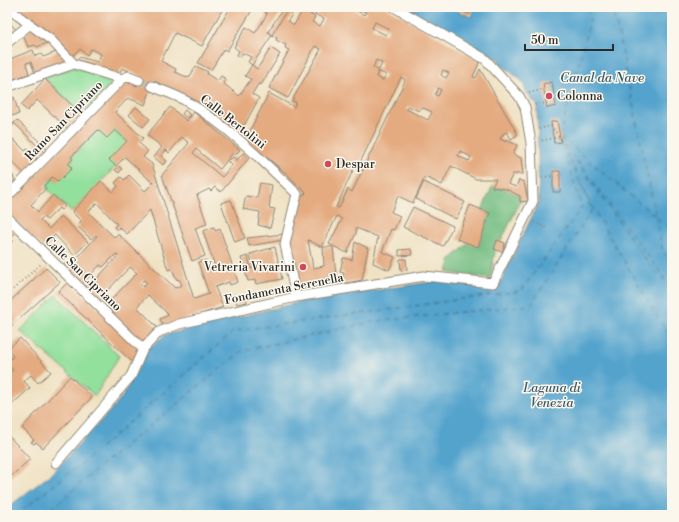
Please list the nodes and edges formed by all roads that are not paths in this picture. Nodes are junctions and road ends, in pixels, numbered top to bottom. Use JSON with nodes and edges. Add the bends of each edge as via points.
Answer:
{"nodes":[{"id":1,"x":394,"y":7,"type":"edge"},
{"id":2,"x":9,"y":9,"type":"edge"},
{"id":3,"x":30,"y":24,"type":"junction"},
{"id":4,"x":7,"y":43,"type":"edge"},
{"id":5,"x":74,"y":64,"type":"junction"},
{"id":6,"x":122,"y":79,"type":"junction"},
{"id":7,"x":139,"y":80,"type":"tunnel mouth"},
{"id":8,"x":7,"y":86,"type":"edge"},
{"id":9,"x":152,"y":86,"type":"tunnel mouth"},
{"id":10,"x":7,"y":197,"type":"edge"},
{"id":11,"x":7,"y":217,"type":"edge"},
{"id":12,"x":296,"y":297,"type":"junction"},
{"id":13,"x":143,"y":349,"type":"junction"},
{"id":14,"x":56,"y":463,"type":"dead end"}],
"edges":[{"from":1,"to":12,"type":"street","name":"Fondamenta Serenella","via":[[485,59],[519,96],[525,107],[531,143],[533,201],[493,283],[424,276]]},
{"from":2,"to":3,"type":"street"},
{"from":3,"to":4,"type":"street"},
{"from":3,"to":5,"type":"street","via":[[52,40]]},
{"from":5,"to":6,"type":"street"},
{"from":5,"to":8,"type":"street"},
{"from":6,"to":7,"type":"street","via":[[128,76]]},
{"from":6,"to":10,"type":"street","name":"Ramo San Cipriano"},
{"from":9,"to":12,"type":"street","name":"Calle Bertolini","via":[[206,114],[294,186],[297,194],[285,244]]},
{"from":11,"to":13,"type":"street","name":"Calle San Cipriano"},
{"from":12,"to":13,"type":"street","name":"Fondamenta Serenella","via":[[179,324],[159,332]]},
{"from":13,"to":14,"type":"street","name":"Fondamenta Serenella","via":[[131,376]]}]}
